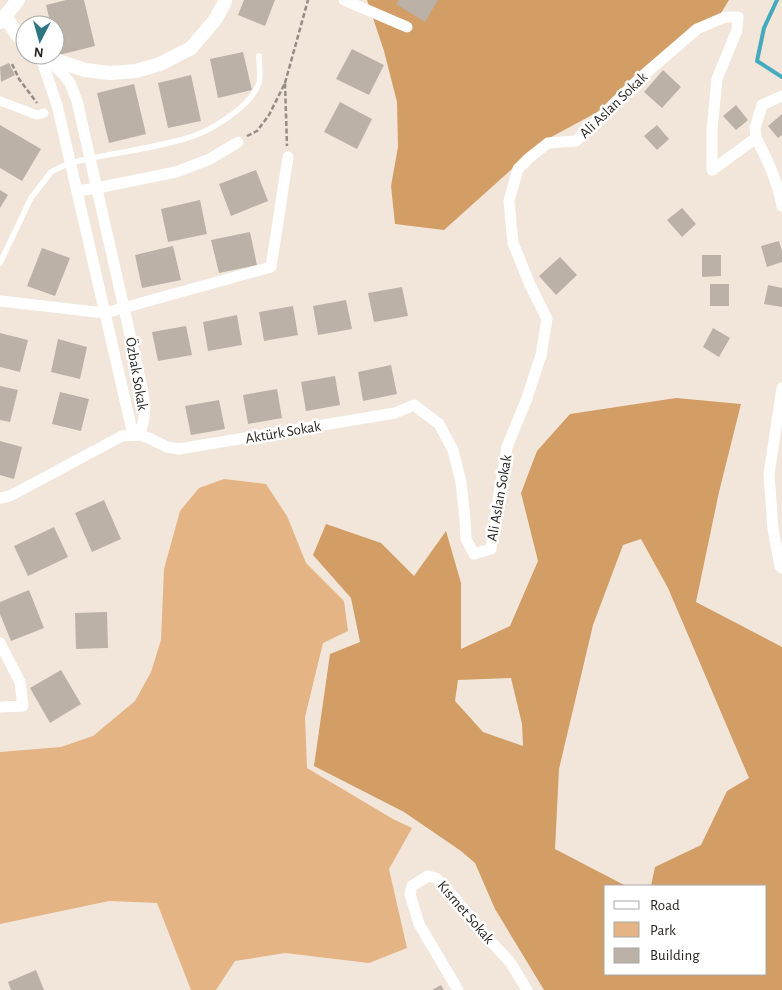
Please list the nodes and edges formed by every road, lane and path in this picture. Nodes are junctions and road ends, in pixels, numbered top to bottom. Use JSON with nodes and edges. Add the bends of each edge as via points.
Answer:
{"nodes":[{"id":1,"x":18,"y":0,"type":"edge"},
{"id":2,"x":225,"y":0,"type":"edge"},
{"id":3,"x":308,"y":0,"type":"edge"},
{"id":4,"x":344,"y":0,"type":"edge"},
{"id":5,"x":2,"y":19,"type":"edge"},
{"id":6,"x":407,"y":28,"type":"dead end"},
{"id":7,"x":15,"y":33,"type":"edge"},
{"id":8,"x":259,"y":56,"type":"dead end"},
{"id":9,"x":65,"y":63,"type":"edge"},
{"id":10,"x":46,"y":65,"type":"edge"},
{"id":11,"x":54,"y":65,"type":"edge"},
{"id":12,"x":285,"y":83,"type":"junction"},
{"id":13,"x":782,"y":96,"type":"edge"},
{"id":14,"x":0,"y":101,"type":"edge"},
{"id":15,"x":44,"y":113,"type":"dead end"},
{"id":16,"x":756,"y":138,"type":"junction"},
{"id":17,"x":238,"y":142,"type":"joint"},
{"id":18,"x":288,"y":157,"type":"joint"},
{"id":19,"x":90,"y":158,"type":"junction"},
{"id":20,"x":70,"y":163,"type":"junction"},
{"id":21,"x":97,"y":188,"type":"junction"},
{"id":22,"x":77,"y":191,"type":"junction"},
{"id":23,"x":782,"y":206,"type":"edge"},
{"id":24,"x":0,"y":263,"type":"edge"},
{"id":25,"x":0,"y":301,"type":"edge"},
{"id":26,"x":124,"y":308,"type":"junction"},
{"id":27,"x":105,"y":314,"type":"junction"},
{"id":28,"x":782,"y":388,"type":"edge"},
{"id":29,"x":140,"y":435,"type":"junction"},
{"id":30,"x":0,"y":498,"type":"edge"},
{"id":31,"x":474,"y":554,"type":"joint"},
{"id":32,"x":782,"y":568,"type":"edge"},
{"id":33,"x":0,"y":643,"type":"edge"},
{"id":34,"x":0,"y":706,"type":"edge"},
{"id":35,"x":458,"y":990,"type":"edge"},
{"id":36,"x":527,"y":990,"type":"edge"}],
"edges":[{"from":1,"to":5,"type":"street"},
{"from":2,"to":9,"type":"street","via":[[216,20],[191,48],[160,64],[136,71],[110,73]]},
{"from":3,"to":12,"type":"path"},
{"from":4,"to":6,"type":"street"},
{"from":5,"to":7,"type":"street"},
{"from":8,"to":19,"type":"lane","via":[[260,82],[252,97],[214,126],[186,139]]},
{"from":10,"to":20,"type":"street","name":"Özbak Sokak"},
{"from":11,"to":19,"type":"street","name":"Özbak Sokak","via":[[70,83],[77,101]]},
{"from":12,"to":17,"type":"path","via":[[257,131]]},
{"from":12,"to":18,"type":"path"},
{"from":13,"to":16,"type":"street","via":[[762,105],[755,128]]},
{"from":14,"to":15,"type":"street","via":[[37,115]]},
{"from":16,"to":23,"type":"street","via":[[768,160]]},
{"from":16,"to":31,"type":"street","name":"Ali Aslan Sokak","via":[[712,170],[716,79],[737,30],[738,17],[725,17],[697,30],[639,79],[576,142],[548,143],[518,169],[509,201],[513,243],[547,319],[541,355],[507,447],[491,548]]},
{"from":17,"to":21,"type":"street","via":[[210,159],[176,172]]},
{"from":18,"to":26,"type":"street","via":[[270,267]]},
{"from":19,"to":20,"type":"lane"},
{"from":19,"to":21,"type":"street","name":"Özbak Sokak"},
{"from":20,"to":22,"type":"street","name":"Özbak Sokak"},
{"from":20,"to":24,"type":"lane","via":[[51,172],[31,198]]},
{"from":21,"to":22,"type":"street"},
{"from":21,"to":26,"type":"street","name":"Özbak Sokak"},
{"from":22,"to":27,"type":"street","name":"Özbak Sokak"},
{"from":25,"to":27,"type":"street"},
{"from":26,"to":27,"type":"street"},
{"from":26,"to":29,"type":"street","name":"Özbak Sokak","via":[[146,412]]},
{"from":27,"to":29,"type":"street","name":"Özbak Sokak","via":[[131,426]]},
{"from":28,"to":32,"type":"street","via":[[769,474],[773,528]]},
{"from":29,"to":30,"type":"street","via":[[122,436],[10,496]]},
{"from":29,"to":31,"type":"street","name":"Aktürk Sokak","via":[[179,449],[395,413],[414,406],[439,424],[453,450],[461,482],[466,539]]},
{"from":33,"to":34,"type":"street","via":[[20,682],[23,706]]},
{"from":35,"to":36,"type":"street","name":"Kısmet Sokak","via":[[419,924],[410,894],[412,886],[428,876],[436,878],[454,897],[510,962]]}]}
